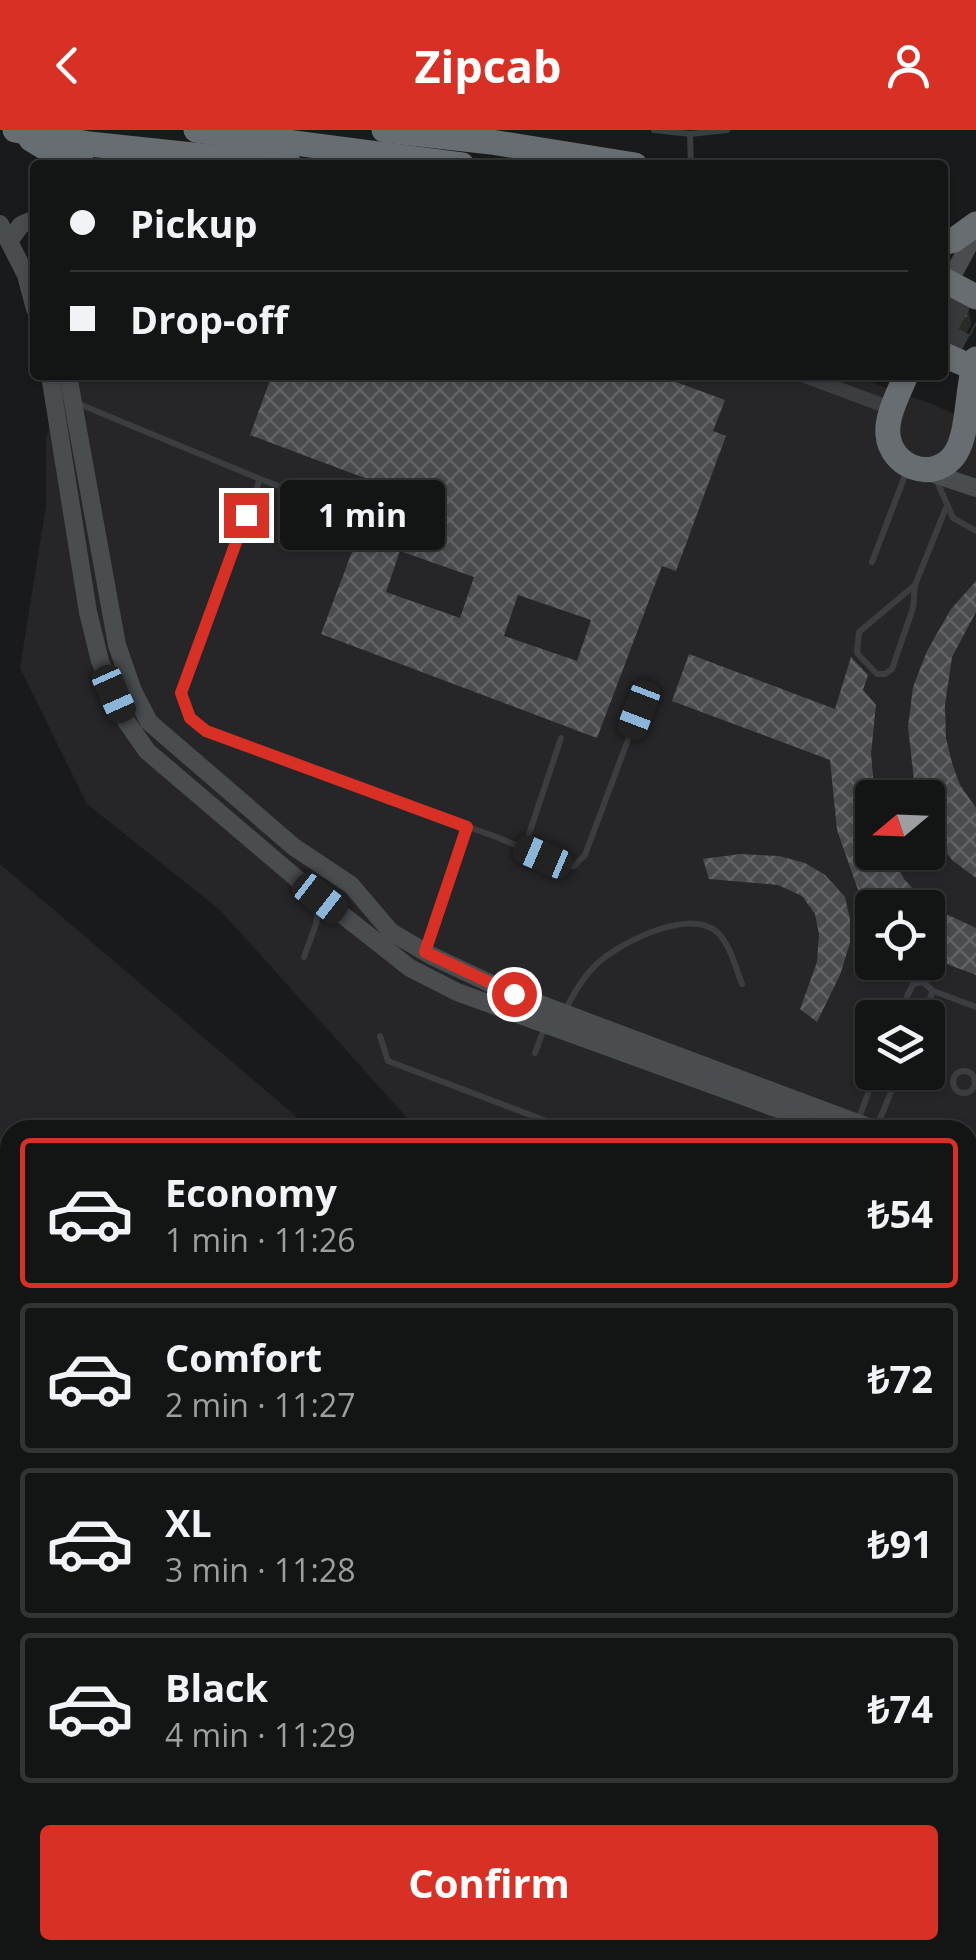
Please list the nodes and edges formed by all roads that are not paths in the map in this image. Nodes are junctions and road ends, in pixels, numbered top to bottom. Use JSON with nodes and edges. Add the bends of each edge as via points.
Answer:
{"nodes":[{"id":1,"x":17,"y":130,"type":"edge"},
{"id":2,"x":196,"y":130,"type":"edge"},
{"id":3,"x":384,"y":130,"type":"edge"},
{"id":4,"x":391,"y":130,"type":"edge"},
{"id":5,"x":654,"y":130,"type":"edge"},
{"id":6,"x":727,"y":130,"type":"edge"},
{"id":7,"x":690,"y":134,"type":"junction"},
{"id":8,"x":65,"y":160,"type":"edge"},
{"id":9,"x":242,"y":160,"type":"edge"},
{"id":10,"x":424,"y":160,"type":"edge"},
{"id":11,"x":604,"y":160,"type":"edge"},
{"id":12,"x":690,"y":160,"type":"edge"},
{"id":13,"x":30,"y":220,"type":"edge"},
{"id":14,"x":976,"y":224,"type":"edge"},
{"id":15,"x":976,"y":232,"type":"edge"},
{"id":16,"x":8,"y":240,"type":"edge"},
{"id":17,"x":948,"y":242,"type":"edge"},
{"id":18,"x":30,"y":264,"type":"edge"},
{"id":19,"x":948,"y":277,"type":"edge"},
{"id":20,"x":948,"y":285,"type":"edge"},
{"id":21,"x":30,"y":290,"type":"edge"},
{"id":22,"x":976,"y":297,"type":"edge"},
{"id":23,"x":948,"y":356,"type":"edge"},
{"id":24,"x":975,"y":366,"type":"edge"},
{"id":25,"x":51,"y":380,"type":"edge"},
{"id":26,"x":69,"y":380,"type":"edge"},
{"id":27,"x":842,"y":380,"type":"edge"},
{"id":28,"x":899,"y":387,"type":"edge"},
{"id":29,"x":71,"y":400,"type":"junction"},
{"id":30,"x":969,"y":443,"type":"edge"},
{"id":31,"x":922,"y":470,"type":"junction"},
{"id":32,"x":260,"y":479,"type":"junction"},
{"id":33,"x":976,"y":488,"type":"edge"},
{"id":34,"x":946,"y":508,"type":"junction"},
{"id":35,"x":359,"y":516,"type":"dead end"},
{"id":36,"x":976,"y":530,"type":"edge"},
{"id":37,"x":872,"y":562,"type":"dead end"},
{"id":38,"x":915,"y":585,"type":"junction"},
{"id":39,"x":639,"y":710,"type":"dead end"},
{"id":40,"x":562,"y":738,"type":"dead end"},
{"id":41,"x":467,"y":827,"type":"junction"},
{"id":42,"x":524,"y":849,"type":"junction"},
{"id":43,"x":341,"y":878,"type":"junction"},
{"id":44,"x":358,"y":894,"type":"junction"},
{"id":45,"x":320,"y":898,"type":"junction"},
{"id":46,"x":339,"y":912,"type":"junction"},
{"id":47,"x":316,"y":924,"type":"junction"},
{"id":48,"x":425,"y":952,"type":"junction"},
{"id":49,"x":304,"y":956,"type":"dead end"},
{"id":50,"x":742,"y":984,"type":"dead end"},
{"id":51,"x":934,"y":991,"type":"junction"},
{"id":52,"x":905,"y":1000,"type":"edge"},
{"id":53,"x":930,"y":1000,"type":"edge"},
{"id":54,"x":976,"y":1007,"type":"edge"},
{"id":55,"x":564,"y":1013,"type":"junction"},
{"id":56,"x":545,"y":1025,"type":"junction"},
{"id":57,"x":380,"y":1036,"type":"dead end"},
{"id":58,"x":535,"y":1054,"type":"dead end"},
{"id":59,"x":873,"y":1090,"type":"edge"},
{"id":60,"x":889,"y":1090,"type":"edge"},
{"id":61,"x":544,"y":1120,"type":"edge"},
{"id":62,"x":808,"y":1120,"type":"edge"},
{"id":63,"x":844,"y":1120,"type":"edge"},
{"id":64,"x":869,"y":1120,"type":"edge"},
{"id":65,"x":873,"y":1120,"type":"edge"}],
"edges":[{"from":1,"to":8,"type":"highway"},
{"from":1,"to":9,"type":"highway"},
{"from":2,"to":10,"type":"highway"},
{"from":3,"to":4,"type":"highway"},
{"from":4,"to":11,"type":"highway"},
{"from":5,"to":7,"type":"lane"},
{"from":6,"to":7,"type":"lane"},
{"from":7,"to":12,"type":"lane"},
{"from":13,"to":16,"type":"street"},
{"from":14,"to":17,"type":"highway"},
{"from":15,"to":19,"type":"street"},
{"from":16,"to":18,"type":"street"},
{"from":16,"to":21,"type":"street"},
{"from":20,"to":22,"type":"highway"},
{"from":23,"to":24,"type":"highway"},
{"from":24,"to":30,"type":"highway"},
{"from":25,"to":45,"type":"street","via":[[88,612],[126,721],[147,751]]},
{"from":26,"to":29,"type":"street"},
{"from":27,"to":28,"type":"street"},
{"from":28,"to":31,"type":"highway","via":[[888,436],[894,454]]},
{"from":29,"to":32,"type":"lane"},
{"from":29,"to":43,"type":"street","via":[[117,645],[150,722]]},
{"from":30,"to":31,"type":"highway","via":[[953,458]]},
{"from":31,"to":33,"type":"street"},
{"from":31,"to":34,"type":"lane"},
{"from":31,"to":37,"type":"lane"},
{"from":32,"to":35,"type":"lane"},
{"from":32,"to":41,"type":"lane","via":[[181,693],[190,718],[206,731]]},
{"from":34,"to":36,"type":"lane"},
{"from":34,"to":38,"type":"lane"},
{"from":38,"to":38,"type":"lane","via":[[892,669],[877,674],[857,653],[859,632]]},
{"from":39,"to":42,"type":"lane","via":[[585,854],[574,866]]},
{"from":40,"to":42,"type":"lane"},
{"from":41,"to":42,"type":"lane"},
{"from":41,"to":48,"type":"lane"},
{"from":43,"to":44,"type":"street"},
{"from":43,"to":45,"type":"street"},
{"from":44,"to":46,"type":"street"},
{"from":44,"to":48,"type":"street","via":[[391,932]]},
{"from":45,"to":46,"type":"street"},
{"from":45,"to":47,"type":"lane"},
{"from":46,"to":47,"type":"lane"},
{"from":46,"to":56,"type":"street","via":[[410,968]]},
{"from":47,"to":49,"type":"lane"},
{"from":48,"to":55,"type":"street"},
{"from":50,"to":55,"type":"lane","via":[[718,933],[682,923],[635,939],[601,961]]},
{"from":51,"to":52,"type":"lane","via":[[913,984]]},
{"from":51,"to":53,"type":"lane"},
{"from":51,"to":54,"type":"lane"},
{"from":55,"to":63,"type":"street"},
{"from":56,"to":58,"type":"lane"},
{"from":56,"to":62,"type":"street"},
{"from":57,"to":61,"type":"lane","via":[[388,1061]]},
{"from":59,"to":64,"type":"lane"},
{"from":60,"to":65,"type":"lane"}]}
